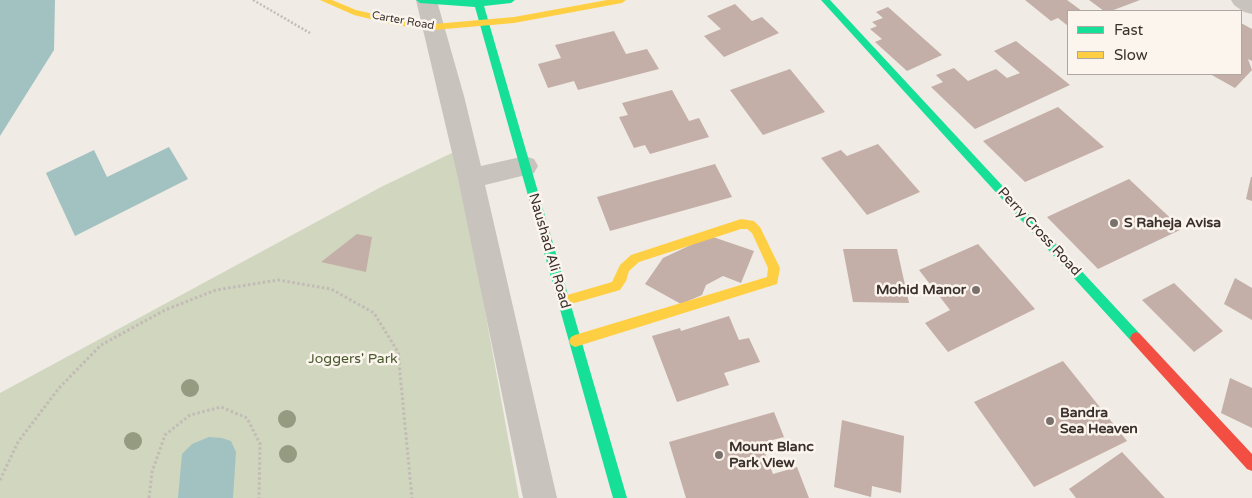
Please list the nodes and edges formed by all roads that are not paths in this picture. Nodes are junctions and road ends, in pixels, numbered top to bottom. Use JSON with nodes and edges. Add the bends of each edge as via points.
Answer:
{"nodes":[{"id":1,"x":324,"y":0,"type":"edge"},
{"id":2,"x":423,"y":0,"type":"edge"},
{"id":3,"x":511,"y":0,"type":"edge"},
{"id":4,"x":622,"y":0,"type":"edge"},
{"id":5,"x":825,"y":0,"type":"edge"},
{"id":6,"x":1242,"y":0,"type":"edge"},
{"id":7,"x":480,"y":4,"type":"junction"},
{"id":8,"x":1252,"y":7,"type":"edge"},
{"id":9,"x":484,"y":24,"type":"junction"},
{"id":10,"x":434,"y":27,"type":"junction"},
{"id":11,"x":525,"y":166,"type":"junction"},
{"id":12,"x":471,"y":178,"type":"junction"},
{"id":13,"x":564,"y":302,"type":"junction"},
{"id":14,"x":575,"y":341,"type":"junction"},
{"id":15,"x":1252,"y":464,"type":"edge"},
{"id":16,"x":540,"y":498,"type":"edge"},
{"id":17,"x":620,"y":498,"type":"edge"}],
"edges":[{"from":1,"to":10,"type":"street","name":"Carter Road","via":[[378,18]]},
{"from":2,"to":7,"type":"street","name":"Carter Road"},
{"from":2,"to":10,"type":"street"},
{"from":3,"to":7,"type":"street","name":"Carter Road"},
{"from":4,"to":9,"type":"street","name":"Carter Road"},
{"from":5,"to":15,"type":"street","name":"Perry Cross Road"},
{"from":6,"to":8,"type":"street"},
{"from":7,"to":9,"type":"street","name":"Naushad Ali Road"},
{"from":9,"to":10,"type":"street","name":"Carter Road"},
{"from":9,"to":11,"type":"street","name":"Naushad Ali Road"},
{"from":10,"to":12,"type":"street"},
{"from":11,"to":12,"type":"street"},
{"from":11,"to":13,"type":"street","name":"Naushad Ali Road"},
{"from":12,"to":16,"type":"street"},
{"from":13,"to":14,"type":"street","name":"Naushad Ali Road"},
{"from":13,"to":14,"type":"street","via":[[616,286],[624,268],[635,258],[741,224],[750,224],[756,230],[774,268],[773,280],[769,282]]},
{"from":14,"to":17,"type":"street","name":"Naushad Ali Road"}]}
